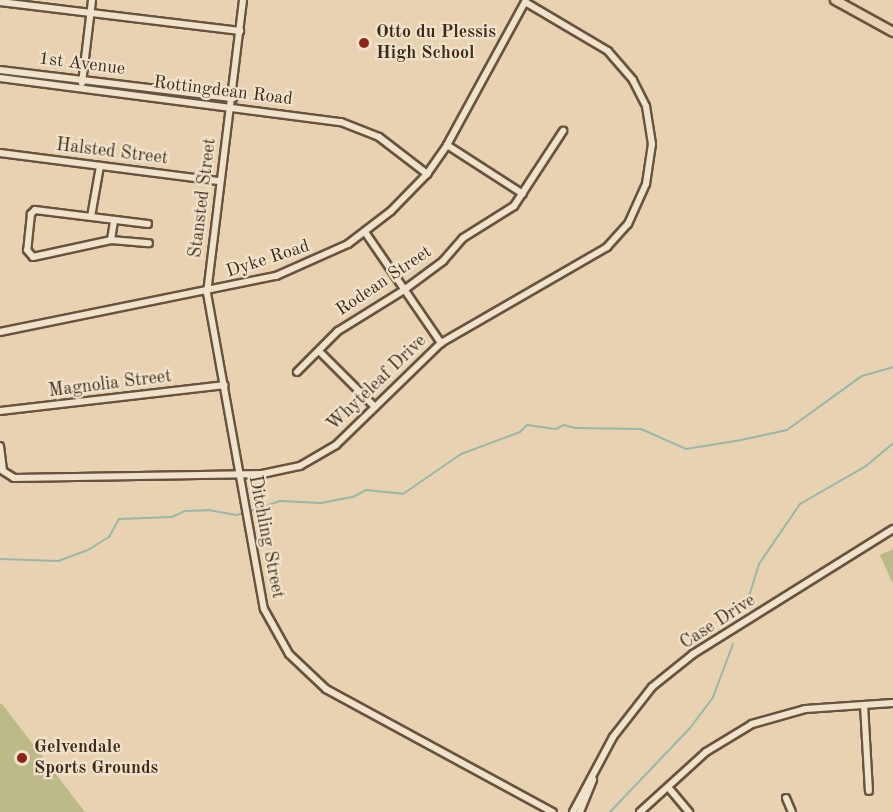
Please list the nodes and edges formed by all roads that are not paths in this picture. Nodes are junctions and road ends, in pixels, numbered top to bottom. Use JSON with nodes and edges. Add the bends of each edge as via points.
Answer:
{"nodes":[{"id":1,"x":92,"y":0,"type":"edge"},
{"id":2,"x":243,"y":0,"type":"edge"},
{"id":3,"x":835,"y":0,"type":"edge"},
{"id":4,"x":526,"y":1,"type":"edge"},
{"id":5,"x":0,"y":2,"type":"edge"},
{"id":6,"x":91,"y":12,"type":"junction"},
{"id":7,"x":240,"y":31,"type":"junction"},
{"id":8,"x":893,"y":32,"type":"edge"},
{"id":9,"x":0,"y":70,"type":"edge"},
{"id":10,"x":0,"y":78,"type":"edge"},
{"id":11,"x":82,"y":79,"type":"junction"},
{"id":12,"x":82,"y":87,"type":"junction"},
{"id":13,"x":233,"y":98,"type":"junction"},
{"id":14,"x":231,"y":107,"type":"junction"},
{"id":15,"x":563,"y":131,"type":"dead end"},
{"id":16,"x":447,"y":144,"type":"junction"},
{"id":17,"x":0,"y":153,"type":"edge"},
{"id":18,"x":100,"y":166,"type":"junction"},
{"id":19,"x":427,"y":174,"type":"junction"},
{"id":20,"x":220,"y":181,"type":"junction"},
{"id":21,"x":523,"y":194,"type":"junction"},
{"id":22,"x":91,"y":217,"type":"junction"},
{"id":23,"x":114,"y":220,"type":"junction"},
{"id":24,"x":148,"y":224,"type":"dead end"},
{"id":25,"x":364,"y":232,"type":"junction"},
{"id":26,"x":111,"y":240,"type":"junction"},
{"id":27,"x":149,"y":243,"type":"dead end"},
{"id":28,"x":404,"y":290,"type":"junction"},
{"id":29,"x":207,"y":293,"type":"junction"},
{"id":30,"x":0,"y":332,"type":"edge"},
{"id":31,"x":441,"y":343,"type":"junction"},
{"id":32,"x":319,"y":351,"type":"junction"},
{"id":33,"x":297,"y":372,"type":"dead end"},
{"id":34,"x":224,"y":386,"type":"junction"},
{"id":35,"x":375,"y":407,"type":"junction"},
{"id":36,"x":0,"y":411,"type":"edge"},
{"id":37,"x":0,"y":446,"type":"edge"},
{"id":38,"x":239,"y":475,"type":"junction"},
{"id":39,"x":893,"y":529,"type":"edge"},
{"id":40,"x":893,"y":702,"type":"edge"},
{"id":41,"x":864,"y":705,"type":"junction"},
{"id":42,"x":594,"y":776,"type":"junction"},
{"id":43,"x":668,"y":787,"type":"junction"},
{"id":44,"x":869,"y":791,"type":"dead end"},
{"id":45,"x":786,"y":798,"type":"dead end"},
{"id":46,"x":553,"y":812,"type":"edge"},
{"id":47,"x":573,"y":812,"type":"edge"},
{"id":48,"x":580,"y":812,"type":"edge"},
{"id":49,"x":640,"y":812,"type":"edge"},
{"id":50,"x":689,"y":812,"type":"edge"},
{"id":51,"x":792,"y":812,"type":"edge"}],
"edges":[{"from":1,"to":6,"type":"street"},
{"from":2,"to":7,"type":"street","name":"Stansted Street"},
{"from":3,"to":8,"type":"main road"},
{"from":4,"to":16,"type":"street","name":"Dyke Road"},
{"from":4,"to":31,"type":"street","name":"Whyteleaf Drive","via":[[595,40],[633,80],[650,124],[649,175],[627,224],[598,255]]},
{"from":5,"to":6,"type":"street"},
{"from":6,"to":7,"type":"street"},
{"from":6,"to":11,"type":"street"},
{"from":7,"to":13,"type":"street","name":"Stansted Street"},
{"from":9,"to":11,"type":"street","name":"1st Avenue"},
{"from":10,"to":12,"type":"street","name":"Rottingdean Road"},
{"from":11,"to":12,"type":"street"},
{"from":11,"to":13,"type":"street","name":"1st Avenue"},
{"from":12,"to":14,"type":"street","name":"Rottingdean Road"},
{"from":13,"to":14,"type":"street","name":"Stansted Street"},
{"from":14,"to":19,"type":"street","name":"Rottingdean Road","via":[[357,126],[379,137]]},
{"from":14,"to":20,"type":"street","name":"Stansted Street"},
{"from":15,"to":21,"type":"street","name":"Rodean Street"},
{"from":16,"to":19,"type":"street","name":"Dyke Road"},
{"from":16,"to":21,"type":"street"},
{"from":17,"to":18,"type":"street","name":"Halsted Street"},
{"from":18,"to":20,"type":"street","name":"Halsted Street"},
{"from":18,"to":22,"type":"street"},
{"from":19,"to":25,"type":"street","name":"Dyke Road"},
{"from":20,"to":29,"type":"street","name":"Stansted Street"},
{"from":21,"to":28,"type":"street","name":"Rodean Street","via":[[508,212],[463,238],[438,265]]},
{"from":22,"to":23,"type":"street"},
{"from":22,"to":26,"type":"street","via":[[33,211],[28,253],[35,256]]},
{"from":23,"to":24,"type":"street"},
{"from":23,"to":26,"type":"street"},
{"from":25,"to":28,"type":"street"},
{"from":25,"to":29,"type":"street","name":"Dyke Road","via":[[332,253],[289,272]]},
{"from":26,"to":27,"type":"street"},
{"from":28,"to":31,"type":"street"},
{"from":28,"to":32,"type":"street","name":"Rodean Street","via":[[342,328]]},
{"from":29,"to":30,"type":"street","name":"Dyke Road"},
{"from":29,"to":34,"type":"street","name":"Ditchling Street"},
{"from":31,"to":35,"type":"street","name":"Whyteleaf Drive"},
{"from":32,"to":33,"type":"street","name":"Rodean Street"},
{"from":32,"to":35,"type":"street"},
{"from":34,"to":36,"type":"street","name":"Magnolia Street"},
{"from":34,"to":38,"type":"street","name":"Ditchling Street"},
{"from":35,"to":38,"type":"street","name":"Whyteleaf Drive","via":[[336,445],[312,460],[287,470]]},
{"from":37,"to":38,"type":"street","name":"Whyteleaf Drive","via":[[2,468],[10,477]]},
{"from":38,"to":46,"type":"street","name":"Ditchling Street","via":[[264,609],[279,640],[299,666],[326,689]]},
{"from":39,"to":42,"type":"street","name":"Case Drive","via":[[676,667],[631,711]]},
{"from":40,"to":41,"type":"street"},
{"from":41,"to":43,"type":"street","via":[[793,711],[752,724],[706,753]]},
{"from":41,"to":44,"type":"street"},
{"from":42,"to":47,"type":"street","name":"Case Drive"},
{"from":42,"to":48,"type":"street","name":"Case Drive"},
{"from":43,"to":49,"type":"street"},
{"from":43,"to":50,"type":"street"},
{"from":45,"to":51,"type":"street"}]}
